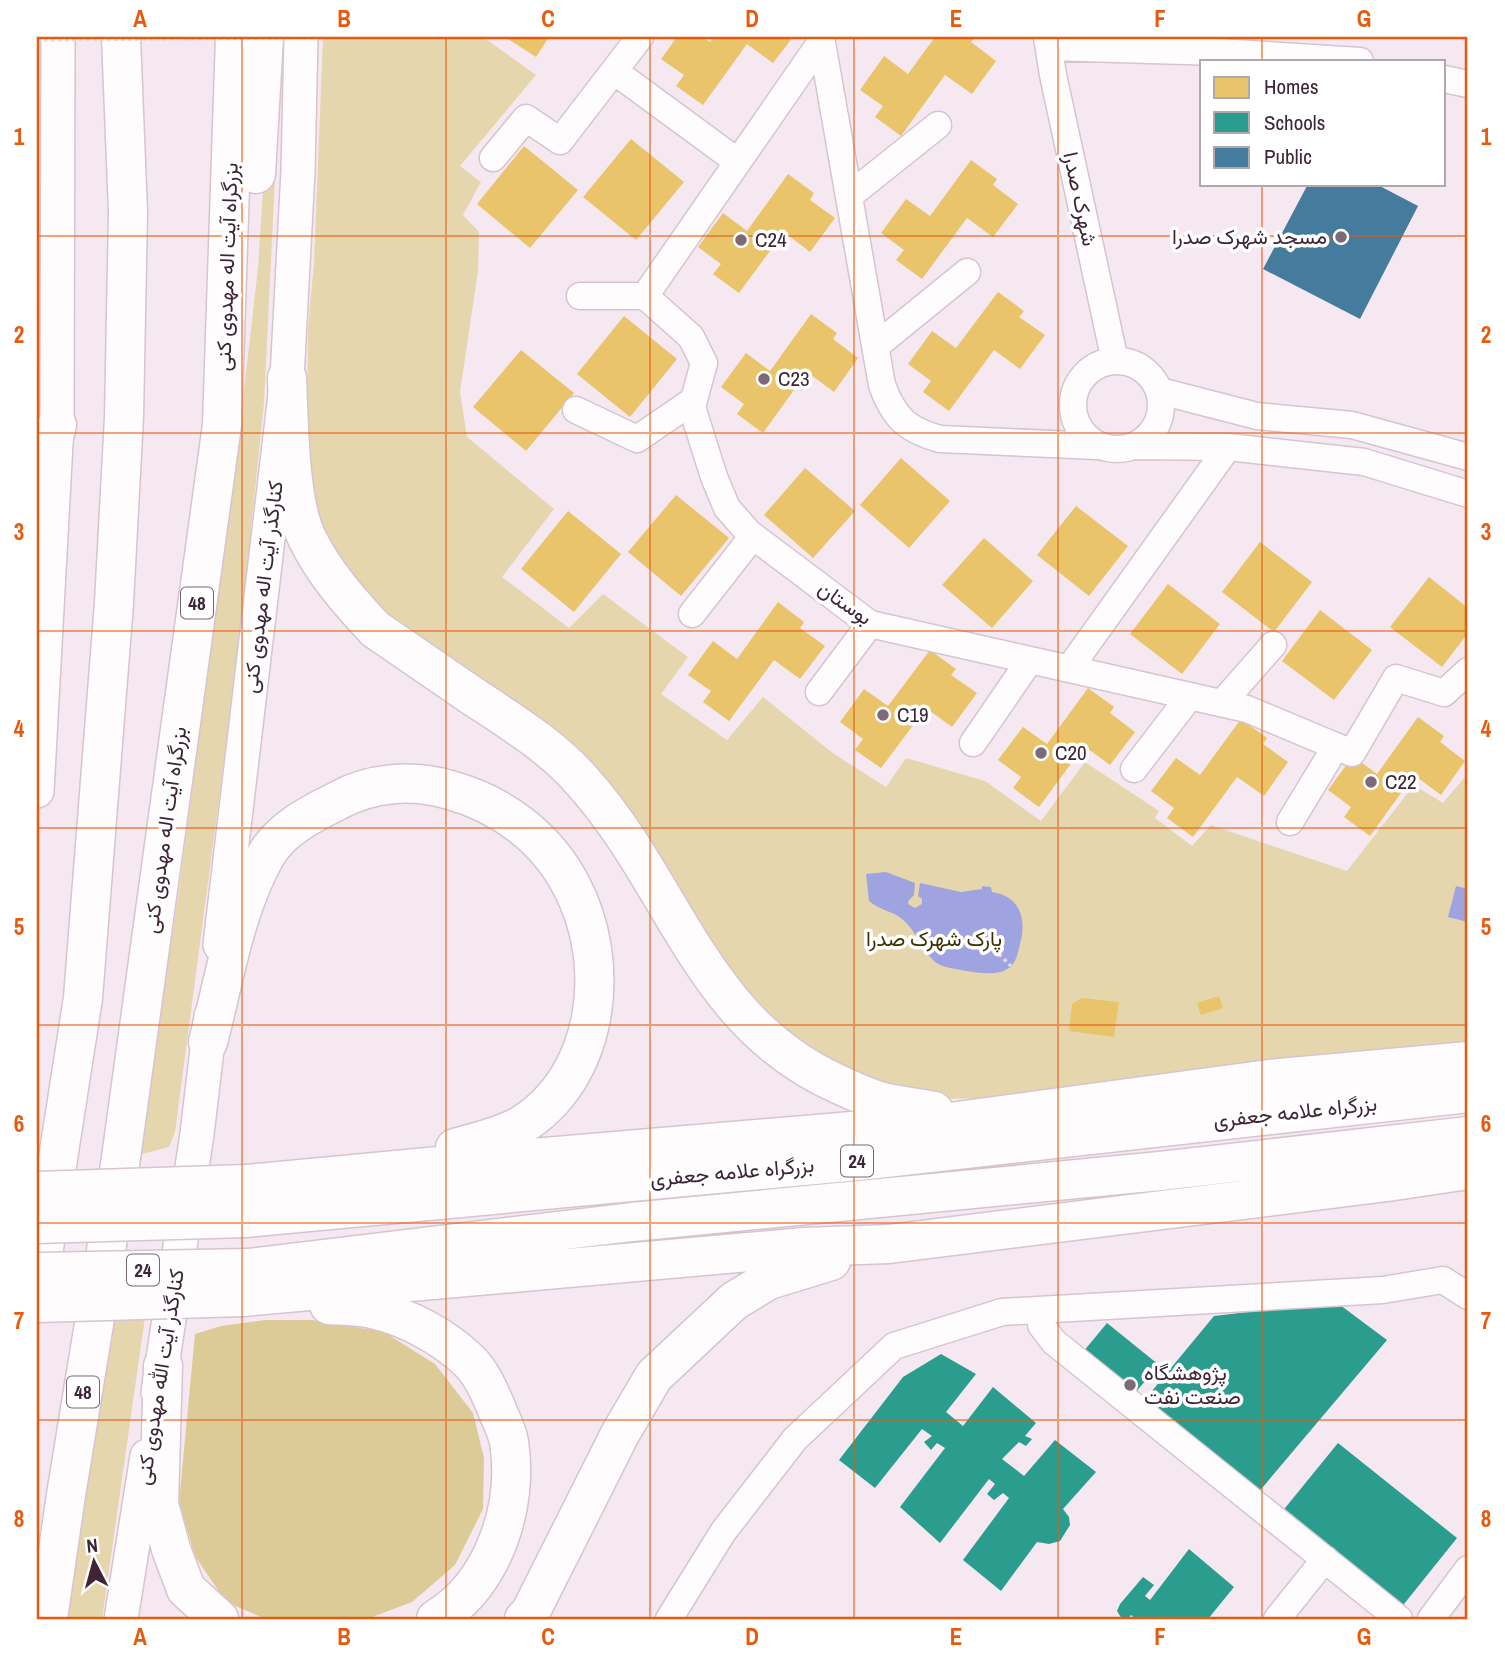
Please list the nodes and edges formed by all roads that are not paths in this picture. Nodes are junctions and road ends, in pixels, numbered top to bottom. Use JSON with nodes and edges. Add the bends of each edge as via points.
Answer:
{"nodes":[{"id":1,"x":58,"y":37,"type":"edge"},
{"id":2,"x":121,"y":37,"type":"edge"},
{"id":3,"x":235,"y":37,"type":"edge"},
{"id":4,"x":264,"y":37,"type":"edge"},
{"id":5,"x":301,"y":37,"type":"edge"},
{"id":6,"x":640,"y":37,"type":"edge"},
{"id":7,"x":821,"y":39,"type":"edge"},
{"id":8,"x":1048,"y":42,"type":"edge"},
{"id":9,"x":1344,"y":60,"type":"edge"},
{"id":10,"x":614,"y":71,"type":"junction"},
{"id":11,"x":1446,"y":79,"type":"edge"},
{"id":12,"x":1468,"y":84,"type":"edge"},
{"id":13,"x":938,"y":125,"type":"dead end"},
{"id":14,"x":493,"y":158,"type":"dead end"},
{"id":15,"x":738,"y":162,"type":"junction"},
{"id":16,"x":849,"y":196,"type":"junction"},
{"id":17,"x":967,"y":272,"type":"dead end"},
{"id":18,"x":580,"y":296,"type":"dead end"},
{"id":19,"x":645,"y":296,"type":"junction"},
{"id":20,"x":876,"y":346,"type":"junction"},
{"id":21,"x":1115,"y":361,"type":"junction"},
{"id":22,"x":286,"y":378,"type":"junction"},
{"id":23,"x":1160,"y":391,"type":"junction"},
{"id":24,"x":694,"y":400,"type":"junction"},
{"id":25,"x":576,"y":410,"type":"dead end"},
{"id":26,"x":57,"y":425,"type":"junction"},
{"id":27,"x":222,"y":425,"type":"junction"},
{"id":28,"x":1097,"y":446,"type":"junction"},
{"id":29,"x":1136,"y":446,"type":"junction"},
{"id":30,"x":1228,"y":447,"type":"junction"},
{"id":31,"x":1468,"y":457,"type":"edge"},
{"id":32,"x":1468,"y":495,"type":"edge"},
{"id":33,"x":37,"y":508,"type":"edge"},
{"id":34,"x":753,"y":536,"type":"junction"},
{"id":35,"x":692,"y":614,"type":"dead end"},
{"id":36,"x":870,"y":624,"type":"junction"},
{"id":37,"x":1273,"y":645,"type":"dead end"},
{"id":38,"x":1030,"y":660,"type":"junction"},
{"id":39,"x":1069,"y":669,"type":"junction"},
{"id":40,"x":1468,"y":671,"type":"edge"},
{"id":41,"x":819,"y":692,"type":"dead end"},
{"id":42,"x":1190,"y":696,"type":"junction"},
{"id":43,"x":1222,"y":704,"type":"junction"},
{"id":44,"x":972,"y":743,"type":"dead end"},
{"id":45,"x":1336,"y":746,"type":"junction"},
{"id":46,"x":1134,"y":769,"type":"dead end"},
{"id":47,"x":37,"y":791,"type":"edge"},
{"id":48,"x":1290,"y":822,"type":"dead end"},
{"id":49,"x":208,"y":1042,"type":"junction"},
{"id":50,"x":1468,"y":1061,"type":"edge"},
{"id":51,"x":1468,"y":1093,"type":"edge"},
{"id":52,"x":1002,"y":1113,"type":"junction"},
{"id":53,"x":197,"y":1134,"type":"joint"},
{"id":54,"x":1468,"y":1136,"type":"edge"},
{"id":55,"x":1468,"y":1170,"type":"edge"},
{"id":56,"x":322,"y":1178,"type":"junction"},
{"id":57,"x":37,"y":1191,"type":"edge"},
{"id":58,"x":246,"y":1201,"type":"junction"},
{"id":59,"x":37,"y":1224,"type":"edge"},
{"id":60,"x":890,"y":1244,"type":"junction"},
{"id":61,"x":37,"y":1272,"type":"edge"},
{"id":62,"x":246,"y":1282,"type":"junction"},
{"id":63,"x":37,"y":1293,"type":"edge"},
{"id":64,"x":1468,"y":1296,"type":"edge"},
{"id":65,"x":37,"y":1304,"type":"edge"},
{"id":66,"x":1042,"y":1310,"type":"junction"},
{"id":67,"x":163,"y":1366,"type":"junction"},
{"id":68,"x":1325,"y":1559,"type":"junction"},
{"id":69,"x":1468,"y":1569,"type":"edge"},
{"id":70,"x":48,"y":1619,"type":"edge"},
{"id":71,"x":121,"y":1619,"type":"edge"},
{"id":72,"x":219,"y":1619,"type":"edge"},
{"id":73,"x":436,"y":1619,"type":"edge"},
{"id":74,"x":524,"y":1619,"type":"edge"},
{"id":75,"x":669,"y":1619,"type":"edge"},
{"id":76,"x":1277,"y":1619,"type":"edge"},
{"id":77,"x":1399,"y":1619,"type":"edge"},
{"id":78,"x":1430,"y":1619,"type":"edge"}],
"edges":[{"from":1,"to":26,"type":"main road"},
{"from":2,"to":63,"type":"highway","via":[[128,212],[124,431],[114,603],[83,998]]},
{"from":3,"to":27,"type":"highway","name":"بزرگراه آیت اله مهدوی کنی","number":"48"},
{"from":4,"to":27,"type":"highway","via":[[253,213]]},
{"from":5,"to":22,"type":"main road","name":"کنارگذر آیت اله مهدوی کنی"},
{"from":6,"to":10,"type":"street"},
{"from":7,"to":15,"type":"street"},
{"from":7,"to":16,"type":"street"},
{"from":8,"to":9,"type":"street"},
{"from":8,"to":21,"type":"street","name":"شهرک صدرا"},
{"from":10,"to":14,"type":"street","via":[[560,141],[526,118]]},
{"from":10,"to":15,"type":"street"},
{"from":11,"to":12,"type":"street"},
{"from":13,"to":16,"type":"street"},
{"from":15,"to":19,"type":"street"},
{"from":16,"to":20,"type":"street"},
{"from":17,"to":20,"type":"street"},
{"from":18,"to":19,"type":"street"},
{"from":19,"to":24,"type":"street","name":"بوستان","via":[[691,337],[704,363]]},
{"from":20,"to":28,"type":"street","via":[[889,405],[902,422],[920,433],[940,439]]},
{"from":21,"to":23,"type":"street","via":[[1140,367]]},
{"from":21,"to":28,"type":"street","via":[[1091,369],[1075,390],[1074,416]]},
{"from":22,"to":49,"type":"main road","name":"کنارگذر آیت اله مهدوی کنی"},
{"from":22,"to":52,"type":"highway","via":[[297,503],[306,537],[323,568],[375,629],[553,752],[582,781],[614,819],[706,970],[753,1027],[817,1075],[886,1103],[940,1112]]},
{"from":23,"to":29,"type":"street","via":[[1160,421]]},
{"from":23,"to":31,"type":"street","via":[[1257,416],[1352,425]]},
{"from":24,"to":25,"type":"street","via":[[636,439]]},
{"from":24,"to":34,"type":"street","name":"بوستان","via":[[692,407],[727,508]]},
{"from":26,"to":33,"type":"highway"},
{"from":26,"to":47,"type":"main road"},
{"from":27,"to":70,"type":"highway","name":"بزرگراه آیت اله مهدوی کنی","number":"48","via":[[120,1166]]},
{"from":28,"to":29,"type":"street","via":[[1110,450]]},
{"from":29,"to":30,"type":"street"},
{"from":30,"to":32,"type":"street","via":[[1364,462]]},
{"from":30,"to":39,"type":"street"},
{"from":34,"to":35,"type":"street"},
{"from":34,"to":36,"type":"street","name":"بوستان"},
{"from":36,"to":38,"type":"street","name":"بوستان"},
{"from":36,"to":41,"type":"street"},
{"from":37,"to":43,"type":"street"},
{"from":38,"to":39,"type":"street","name":"بوستان"},
{"from":38,"to":44,"type":"street"},
{"from":39,"to":42,"type":"street","name":"بوستان"},
{"from":40,"to":45,"type":"street","via":[[1444,693],[1396,678],[1352,752]]},
{"from":42,"to":43,"type":"street","name":"بوستان"},
{"from":42,"to":46,"type":"street"},
{"from":43,"to":45,"type":"street","name":"بوستان","via":[[1247,709]]},
{"from":45,"to":48,"type":"street"},
{"from":49,"to":53,"type":"main road","name":"کنارگذر آیت اله مهدوی کنی"},
{"from":49,"to":56,"type":"highway","via":[[249,891],[268,852],[298,821],[361,789],[413,784],[440,787],[493,806],[547,851],[571,885],[592,947],[594,996],[586,1043],[568,1078],[538,1113],[494,1137]]},
{"from":50,"to":52,"type":"highway","via":[[1269,1079]]},
{"from":51,"to":58,"type":"highway","name":"بزرگراه علامه جعفری","number":"24","via":[[868,1160]]},
{"from":52,"to":56,"type":"highway","via":[[935,1124]]},
{"from":53,"to":67,"type":"main road","name":"کنارگذر آیت الله مهدوی کنی"},
{"from":54,"to":62,"type":"highway","name":"بزرگراه علامه جعفری","number":"24","via":[[632,1222]]},
{"from":55,"to":60,"type":"highway"},
{"from":56,"to":58,"type":"highway"},
{"from":57,"to":58,"type":"highway","bridge":true},
{"from":58,"to":59,"type":"highway","number":"24","bridge":true},
{"from":60,"to":62,"type":"highway"},
{"from":60,"to":74,"type":"highway","via":[[769,1280],[734,1301],[654,1376]]},
{"from":61,"to":62,"type":"highway","number":"24","bridge":true},
{"from":62,"to":65,"type":"highway","bridge":true},
{"from":62,"to":73,"type":"highway","via":[[371,1309],[419,1326],[470,1362],[487,1385],[509,1440],[512,1486],[507,1517],[475,1585]]},
{"from":64,"to":66,"type":"street","via":[[1443,1280],[1383,1290]]},
{"from":66,"to":68,"type":"street","via":[[1041,1325],[1054,1342]]},
{"from":66,"to":75,"type":"street","via":[[1002,1312],[894,1346],[795,1439],[723,1532]]},
{"from":67,"to":71,"type":"main road","name":"کنارگذر آیت الله مهدوی کنی"},
{"from":67,"to":72,"type":"highway","via":[[159,1504],[186,1589]]},
{"from":68,"to":76,"type":"street"},
{"from":68,"to":77,"type":"street"},
{"from":69,"to":78,"type":"street"}]}
